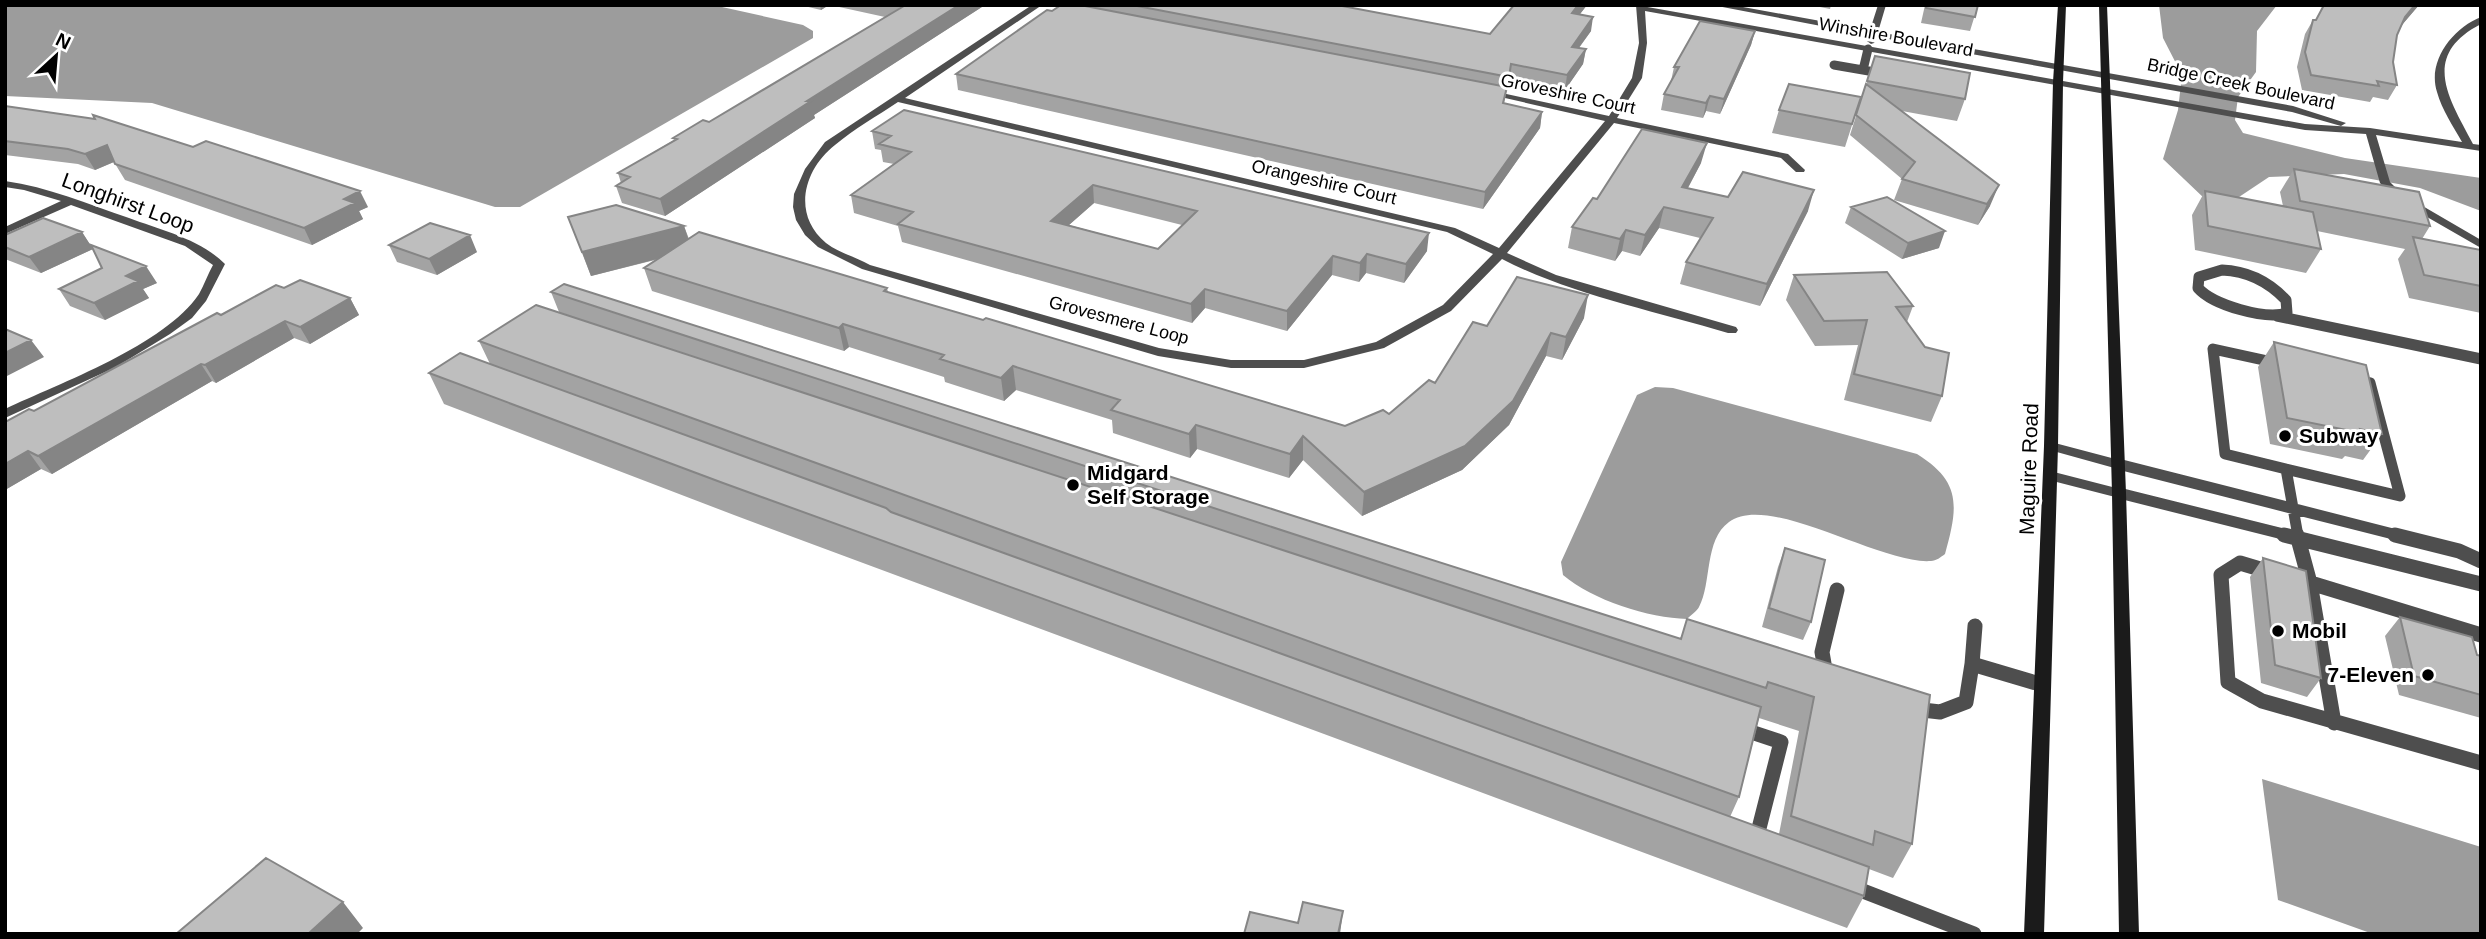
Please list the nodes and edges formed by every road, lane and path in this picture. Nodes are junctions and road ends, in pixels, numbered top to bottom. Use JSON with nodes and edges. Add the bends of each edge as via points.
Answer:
{"nodes":[{"id":1,"x":1716,"y":5,"type":"edge"},
{"id":2,"x":1882,"y":5,"type":"edge"},
{"id":3,"x":2062,"y":5,"type":"edge"},
{"id":4,"x":2103,"y":5,"type":"edge"},
{"id":5,"x":1037,"y":6,"type":"edge"},
{"id":6,"x":1640,"y":7,"type":"edge"},
{"id":7,"x":1050,"y":9,"type":"edge"},
{"id":8,"x":2481,"y":20,"type":"edge"},
{"id":9,"x":1873,"y":35,"type":"junction"},
{"id":10,"x":1868,"y":48,"type":"junction"},
{"id":11,"x":1834,"y":65,"type":"dead end"},
{"id":12,"x":2059,"y":66,"type":"junction"},
{"id":13,"x":1863,"y":70,"type":"junction"},
{"id":14,"x":2104,"y":74,"type":"junction"},
{"id":15,"x":1900,"y":76,"type":"edge"},
{"id":16,"x":2058,"y":82,"type":"junction"},
{"id":17,"x":1472,"y":90,"type":"edge"},
{"id":18,"x":2104,"y":91,"type":"junction"},
{"id":19,"x":897,"y":99,"type":"junction"},
{"id":20,"x":1611,"y":120,"type":"junction"},
{"id":21,"x":2370,"y":131,"type":"junction"},
{"id":22,"x":2475,"y":147,"type":"edge"},
{"id":23,"x":1800,"y":170,"type":"dead end"},
{"id":24,"x":5,"y":184,"type":"edge"},
{"id":25,"x":71,"y":201,"type":"junction"},
{"id":26,"x":5,"y":231,"type":"edge"},
{"id":27,"x":2481,"y":245,"type":"edge"},
{"id":28,"x":1500,"y":254,"type":"junction"},
{"id":29,"x":2275,"y":317,"type":"junction"},
{"id":30,"x":1732,"y":330,"type":"dead end"},
{"id":31,"x":2481,"y":359,"type":"edge"},
{"id":32,"x":2292,"y":366,"type":"edge"},
{"id":33,"x":2344,"y":377,"type":"edge"},
{"id":34,"x":5,"y":414,"type":"edge"},
{"id":35,"x":2051,"y":446,"type":"junction"},
{"id":36,"x":2118,"y":464,"type":"junction"},
{"id":37,"x":2286,"y":469,"type":"junction"},
{"id":38,"x":2050,"y":476,"type":"junction"},
{"id":39,"x":2119,"y":493,"type":"junction"},
{"id":40,"x":2293,"y":509,"type":"junction"},
{"id":41,"x":2298,"y":538,"type":"junction"},
{"id":42,"x":2481,"y":561,"type":"edge"},
{"id":43,"x":2311,"y":583,"type":"junction"},
{"id":44,"x":2481,"y":584,"type":"edge"},
{"id":45,"x":1837,"y":590,"type":"dead end"},
{"id":46,"x":1975,"y":626,"type":"dead end"},
{"id":47,"x":2481,"y":635,"type":"edge"},
{"id":48,"x":1972,"y":664,"type":"junction"},
{"id":49,"x":1847,"y":684,"type":"edge"},
{"id":50,"x":2043,"y":685,"type":"junction"},
{"id":51,"x":1904,"y":706,"type":"edge"},
{"id":52,"x":2334,"y":723,"type":"junction"},
{"id":53,"x":1728,"y":724,"type":"edge"},
{"id":54,"x":2481,"y":763,"type":"edge"},
{"id":55,"x":1753,"y":850,"type":"edge"},
{"id":56,"x":1830,"y":879,"type":"edge"},
{"id":57,"x":1974,"y":934,"type":"edge"},
{"id":58,"x":2034,"y":934,"type":"edge"},
{"id":59,"x":2129,"y":934,"type":"edge"}],
"edges":[{"from":1,"to":9,"type":"street","name":"Winshire Boulevard"},
{"from":2,"to":9,"type":"street"},
{"from":3,"to":12,"type":"main road","name":"Maguire Road"},
{"from":4,"to":14,"type":"main road"},
{"from":5,"to":7,"type":"street"},
{"from":5,"to":19,"type":"street","name":"Grovesmere Loop"},
{"from":6,"to":10,"type":"street","name":"Winshire Boulevard"},
{"from":6,"to":20,"type":"street","name":"Grovesmere Loop","via":[[1643,44],[1637,78]]},
{"from":8,"to":22,"type":"street","via":[[2444,51],[2440,87]]},
{"from":9,"to":10,"type":"street"},
{"from":9,"to":12,"type":"street","name":"Winshire Boulevard"},
{"from":10,"to":13,"type":"lane"},
{"from":10,"to":16,"type":"street","name":"Winshire Boulevard"},
{"from":11,"to":13,"type":"lane"},
{"from":12,"to":14,"type":"street","name":"Winshire Boulevard"},
{"from":12,"to":16,"type":"main road","name":"Maguire Road"},
{"from":13,"to":15,"type":"lane"},
{"from":14,"to":18,"type":"main road"},
{"from":14,"to":21,"type":"street","name":"Bridge Creek Boulevard","via":[[2293,109]]},
{"from":16,"to":18,"type":"street","name":"Winshire Boulevard"},
{"from":16,"to":35,"type":"main road","name":"Maguire Road"},
{"from":17,"to":20,"type":"street","name":"Groveshire Court"},
{"from":18,"to":21,"type":"street","name":"Bridge Creek Boulevard","via":[[2305,127]]},
{"from":18,"to":36,"type":"main road"},
{"from":19,"to":28,"type":"street","name":"Orangeshire Court","via":[[1451,230]]},
{"from":19,"to":28,"type":"street","name":"Grovesmere Loop","via":[[829,144],[809,167],[797,195],[801,222],[822,245],[866,267],[1158,352],[1231,364],[1304,363],[1380,345],[1447,308]]},
{"from":20,"to":23,"type":"street","name":"Groveshire Court","via":[[1784,156]]},
{"from":20,"to":28,"type":"street","name":"Grovesmere Loop"},
{"from":21,"to":22,"type":"street","name":"Bridge Creek Boulevard"},
{"from":21,"to":27,"type":"street","via":[[2385,183],[2398,196]]},
{"from":24,"to":25,"type":"street","name":"Longhirst Loop"},
{"from":25,"to":26,"type":"street"},
{"from":25,"to":34,"type":"street","name":"Longhirst Loop","via":[[189,244],[219,264],[201,300],[166,331],[136,351]]},
{"from":28,"to":30,"type":"street","name":"Orangeshire Court","via":[[1552,277]]},
{"from":29,"to":29,"type":"lane","via":[[2287,313],[2286,300],[2266,281],[2221,269],[2199,277],[2198,288],[2219,304]]},
{"from":29,"to":31,"type":"lane"},
{"from":32,"to":37,"type":"lane","via":[[2213,349],[2225,454]]},
{"from":33,"to":37,"type":"lane","via":[[2370,383],[2400,496]]},
{"from":35,"to":36,"type":"street"},
{"from":35,"to":38,"type":"main road","name":"Maguire Road"},
{"from":36,"to":39,"type":"main road"},
{"from":36,"to":40,"type":"lane"},
{"from":37,"to":40,"type":"lane"},
{"from":38,"to":39,"type":"street"},
{"from":38,"to":50,"type":"main road","name":"Maguire Road"},
{"from":39,"to":41,"type":"lane"},
{"from":39,"to":59,"type":"main road"},
{"from":40,"to":41,"type":"lane"},
{"from":40,"to":42,"type":"lane","via":[[2459,551]]},
{"from":41,"to":43,"type":"lane"},
{"from":41,"to":44,"type":"lane"},
{"from":43,"to":47,"type":"lane"},
{"from":43,"to":52,"type":"lane"},
{"from":43,"to":52,"type":"lane","via":[[2241,563],[2221,575],[2228,682],[2262,701]]},
{"from":45,"to":49,"type":"lane","via":[[1822,652],[1826,675]]},
{"from":46,"to":48,"type":"lane"},
{"from":48,"to":50,"type":"lane"},
{"from":48,"to":51,"type":"lane","via":[[1966,702],[1951,711],[1928,714]]},
{"from":50,"to":58,"type":"main road","name":"Maguire Road"},
{"from":52,"to":54,"type":"lane"},
{"from":53,"to":55,"type":"lane","via":[[1781,742]]},
{"from":56,"to":57,"type":"lane"}]}
